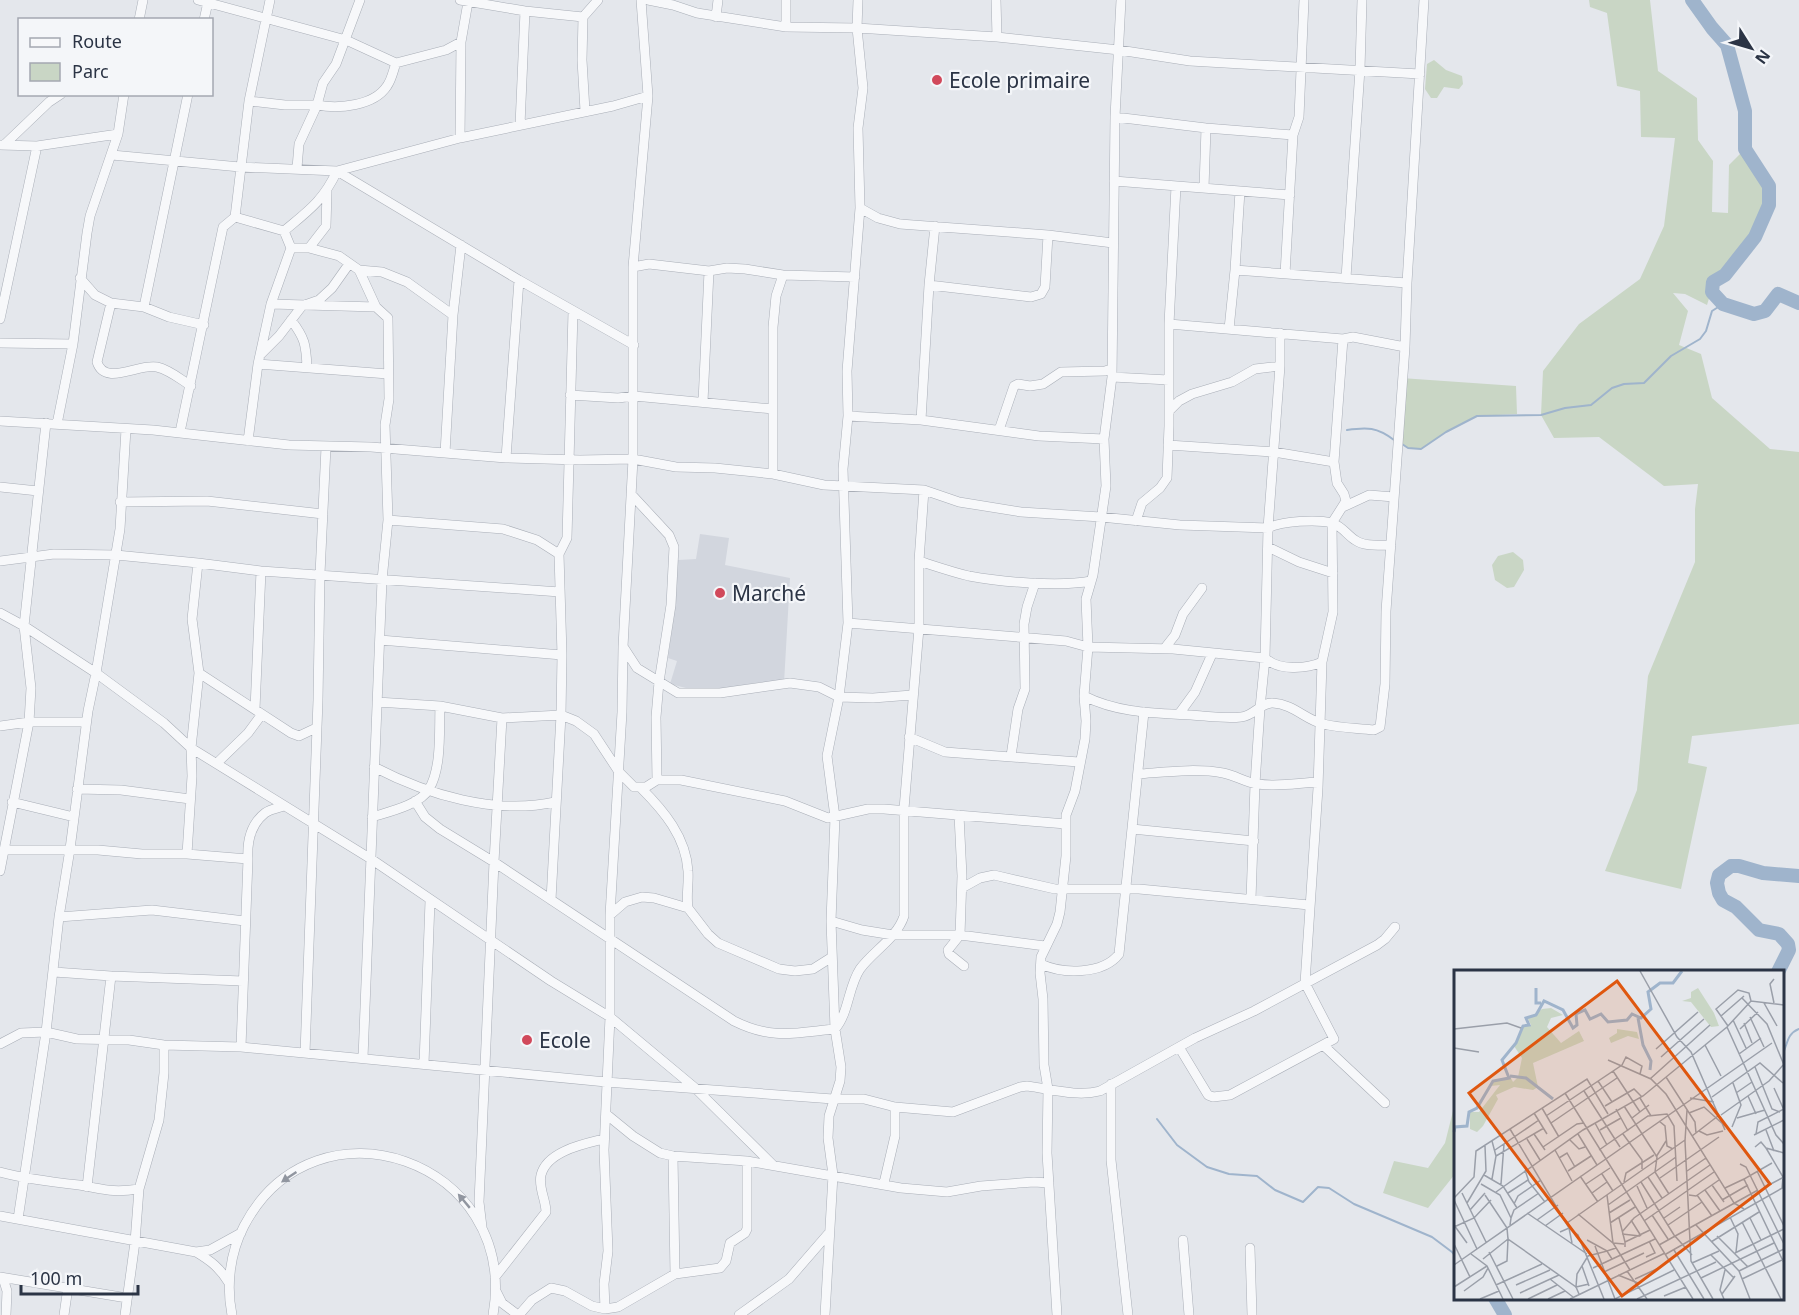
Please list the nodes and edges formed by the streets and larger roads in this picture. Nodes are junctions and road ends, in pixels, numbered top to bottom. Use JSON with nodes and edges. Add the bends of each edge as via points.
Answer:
{"nodes":[{"id":1,"x":143,"y":0,"type":"edge"},
{"id":2,"x":270,"y":0,"type":"edge"},
{"id":3,"x":360,"y":0,"type":"edge"},
{"id":4,"x":598,"y":0,"type":"edge"},
{"id":5,"x":641,"y":0,"type":"edge"},
{"id":6,"x":648,"y":0,"type":"edge"},
{"id":7,"x":718,"y":0,"type":"edge"},
{"id":8,"x":786,"y":0,"type":"edge"},
{"id":9,"x":858,"y":0,"type":"edge"},
{"id":10,"x":996,"y":0,"type":"edge"},
{"id":11,"x":1121,"y":0,"type":"edge"},
{"id":12,"x":1304,"y":0,"type":"edge"},
{"id":13,"x":1362,"y":0,"type":"edge"},
{"id":14,"x":1424,"y":0,"type":"edge"},
{"id":15,"x":203,"y":1,"type":"edge"},
{"id":16,"x":464,"y":1,"type":"edge"},
{"id":17,"x":525,"y":11,"type":"junction"},
{"id":18,"x":583,"y":17,"type":"junction"},
{"id":19,"x":716,"y":17,"type":"junction"},
{"id":20,"x":139,"y":18,"type":"edge"},
{"id":21,"x":204,"y":18,"type":"edge"},
{"id":22,"x":266,"y":18,"type":"junction"},
{"id":23,"x":786,"y":27,"type":"junction"},
{"id":24,"x":857,"y":28,"type":"junction"},
{"id":25,"x":997,"y":37,"type":"junction"},
{"id":26,"x":346,"y":40,"type":"junction"},
{"id":27,"x":461,"y":42,"type":"junction"},
{"id":28,"x":1119,"y":50,"type":"junction"},
{"id":29,"x":396,"y":63,"type":"junction"},
{"id":30,"x":1300,"y":68,"type":"junction"},
{"id":31,"x":1360,"y":69,"type":"junction"},
{"id":32,"x":1419,"y":74,"type":"junction"},
{"id":33,"x":58,"y":96,"type":"edge"},
{"id":34,"x":124,"y":96,"type":"edge"},
{"id":35,"x":188,"y":96,"type":"edge"},
{"id":36,"x":648,"y":96,"type":"junction"},
{"id":37,"x":249,"y":101,"type":"junction"},
{"id":38,"x":317,"y":105,"type":"junction"},
{"id":39,"x":585,"y":111,"type":"junction"},
{"id":40,"x":1115,"y":117,"type":"junction"},
{"id":41,"x":520,"y":125,"type":"junction"},
{"id":42,"x":1206,"y":128,"type":"junction"},
{"id":43,"x":118,"y":134,"type":"junction"},
{"id":44,"x":1293,"y":135,"type":"junction"},
{"id":45,"x":460,"y":138,"type":"junction"},
{"id":46,"x":2,"y":145,"type":"edge"},
{"id":47,"x":38,"y":146,"type":"junction"},
{"id":48,"x":112,"y":155,"type":"junction"},
{"id":49,"x":174,"y":161,"type":"junction"},
{"id":50,"x":240,"y":167,"type":"junction"},
{"id":51,"x":297,"y":168,"type":"junction"},
{"id":52,"x":337,"y":171,"type":"junction"},
{"id":53,"x":1114,"y":181,"type":"junction"},
{"id":54,"x":1176,"y":186,"type":"junction"},
{"id":55,"x":1204,"y":188,"type":"junction"},
{"id":56,"x":327,"y":191,"type":"junction"},
{"id":57,"x":1240,"y":191,"type":"junction"},
{"id":58,"x":1290,"y":195,"type":"junction"},
{"id":59,"x":860,"y":208,"type":"junction"},
{"id":60,"x":235,"y":216,"type":"junction"},
{"id":61,"x":935,"y":226,"type":"junction"},
{"id":62,"x":284,"y":231,"type":"junction"},
{"id":63,"x":1048,"y":235,"type":"junction"},
{"id":64,"x":1113,"y":243,"type":"junction"},
{"id":65,"x":460,"y":245,"type":"junction"},
{"id":66,"x":291,"y":248,"type":"junction"},
{"id":67,"x":309,"y":248,"type":"junction"},
{"id":68,"x":349,"y":264,"type":"junction"},
{"id":69,"x":633,"y":267,"type":"junction"},
{"id":70,"x":359,"y":270,"type":"junction"},
{"id":71,"x":1235,"y":270,"type":"junction"},
{"id":72,"x":709,"y":271,"type":"junction"},
{"id":73,"x":1285,"y":274,"type":"junction"},
{"id":74,"x":783,"y":275,"type":"junction"},
{"id":75,"x":855,"y":277,"type":"junction"},
{"id":76,"x":80,"y":278,"type":"junction"},
{"id":77,"x":1346,"y":278,"type":"junction"},
{"id":78,"x":519,"y":280,"type":"junction"},
{"id":79,"x":1407,"y":283,"type":"junction"},
{"id":80,"x":929,"y":285,"type":"junction"},
{"id":81,"x":111,"y":303,"type":"junction"},
{"id":82,"x":271,"y":304,"type":"junction"},
{"id":83,"x":302,"y":306,"type":"junction"},
{"id":84,"x":144,"y":307,"type":"junction"},
{"id":85,"x":376,"y":307,"type":"junction"},
{"id":86,"x":573,"y":311,"type":"junction"},
{"id":87,"x":453,"y":315,"type":"junction"},
{"id":88,"x":0,"y":319,"type":"edge"},
{"id":89,"x":291,"y":320,"type":"junction"},
{"id":90,"x":1168,"y":324,"type":"junction"},
{"id":91,"x":204,"y":325,"type":"junction"},
{"id":92,"x":1229,"y":329,"type":"junction"},
{"id":93,"x":1280,"y":333,"type":"junction"},
{"id":94,"x":1343,"y":339,"type":"junction"},
{"id":95,"x":0,"y":343,"type":"edge"},
{"id":96,"x":73,"y":344,"type":"junction"},
{"id":97,"x":634,"y":345,"type":"junction"},
{"id":98,"x":1405,"y":347,"type":"junction"},
{"id":99,"x":259,"y":360,"type":"junction"},
{"id":100,"x":1280,"y":366,"type":"junction"},
{"id":101,"x":307,"y":367,"type":"junction"},
{"id":102,"x":1112,"y":373,"type":"junction"},
{"id":103,"x":388,"y":374,"type":"junction"},
{"id":104,"x":1169,"y":380,"type":"junction"},
{"id":105,"x":191,"y":386,"type":"junction"},
{"id":106,"x":570,"y":395,"type":"junction"},
{"id":107,"x":634,"y":396,"type":"junction"},
{"id":108,"x":703,"y":402,"type":"junction"},
{"id":109,"x":773,"y":409,"type":"junction"},
{"id":110,"x":1169,"y":411,"type":"junction"},
{"id":111,"x":848,"y":416,"type":"junction"},
{"id":112,"x":921,"y":420,"type":"junction"},
{"id":113,"x":0,"y":421,"type":"edge"},
{"id":114,"x":46,"y":423,"type":"junction"},
{"id":115,"x":57,"y":424,"type":"junction"},
{"id":116,"x":126,"y":429,"type":"junction"},
{"id":117,"x":999,"y":430,"type":"junction"},
{"id":118,"x":180,"y":432,"type":"junction"},
{"id":119,"x":1104,"y":439,"type":"junction"},
{"id":120,"x":248,"y":441,"type":"junction"},
{"id":121,"x":1168,"y":446,"type":"junction"},
{"id":122,"x":326,"y":447,"type":"junction"},
{"id":123,"x":387,"y":448,"type":"junction"},
{"id":124,"x":1274,"y":452,"type":"junction"},
{"id":125,"x":445,"y":453,"type":"junction"},
{"id":126,"x":506,"y":458,"type":"junction"},
{"id":127,"x":633,"y":459,"type":"junction"},
{"id":128,"x":569,"y":460,"type":"junction"},
{"id":129,"x":1334,"y":462,"type":"junction"},
{"id":130,"x":773,"y":474,"type":"junction"},
{"id":131,"x":0,"y":487,"type":"edge"},
{"id":132,"x":844,"y":487,"type":"junction"},
{"id":133,"x":924,"y":490,"type":"junction"},
{"id":134,"x":38,"y":491,"type":"junction"},
{"id":135,"x":631,"y":494,"type":"junction"},
{"id":136,"x":1394,"y":497,"type":"junction"},
{"id":137,"x":120,"y":502,"type":"junction"},
{"id":138,"x":1342,"y":507,"type":"junction"},
{"id":139,"x":324,"y":514,"type":"junction"},
{"id":140,"x":1101,"y":517,"type":"junction"},
{"id":141,"x":388,"y":520,"type":"junction"},
{"id":142,"x":1136,"y":521,"type":"junction"},
{"id":143,"x":1332,"y":523,"type":"junction"},
{"id":144,"x":1268,"y":528,"type":"junction"},
{"id":145,"x":1391,"y":545,"type":"junction"},
{"id":146,"x":1268,"y":547,"type":"junction"},
{"id":147,"x":559,"y":554,"type":"junction"},
{"id":148,"x":116,"y":555,"type":"junction"},
{"id":149,"x":33,"y":556,"type":"junction"},
{"id":150,"x":0,"y":561,"type":"edge"},
{"id":151,"x":919,"y":561,"type":"junction"},
{"id":152,"x":198,"y":562,"type":"junction"},
{"id":153,"x":261,"y":571,"type":"junction"},
{"id":154,"x":1333,"y":573,"type":"junction"},
{"id":155,"x":320,"y":574,"type":"junction"},
{"id":156,"x":382,"y":580,"type":"junction"},
{"id":157,"x":1091,"y":581,"type":"junction"},
{"id":158,"x":1035,"y":583,"type":"junction"},
{"id":159,"x":1202,"y":588,"type":"dead end"},
{"id":160,"x":560,"y":592,"type":"junction"},
{"id":161,"x":0,"y":613,"type":"edge"},
{"id":162,"x":848,"y":623,"type":"junction"},
{"id":163,"x":24,"y":626,"type":"junction"},
{"id":164,"x":919,"y":628,"type":"junction"},
{"id":165,"x":1023,"y":637,"type":"junction"},
{"id":166,"x":380,"y":640,"type":"junction"},
{"id":167,"x":623,"y":647,"type":"junction"},
{"id":168,"x":1088,"y":647,"type":"junction"},
{"id":169,"x":1164,"y":649,"type":"junction"},
{"id":170,"x":1212,"y":654,"type":"junction"},
{"id":171,"x":562,"y":656,"type":"junction"},
{"id":172,"x":1265,"y":658,"type":"junction"},
{"id":173,"x":1322,"y":662,"type":"junction"},
{"id":174,"x":96,"y":673,"type":"junction"},
{"id":175,"x":199,"y":673,"type":"junction"},
{"id":176,"x":659,"y":682,"type":"junction"},
{"id":177,"x":912,"y":695,"type":"junction"},
{"id":178,"x":1084,"y":696,"type":"junction"},
{"id":179,"x":839,"y":697,"type":"junction"},
{"id":180,"x":377,"y":702,"type":"junction"},
{"id":181,"x":440,"y":706,"type":"junction"},
{"id":182,"x":1260,"y":708,"type":"junction"},
{"id":183,"x":258,"y":712,"type":"junction"},
{"id":184,"x":1144,"y":712,"type":"junction"},
{"id":185,"x":1179,"y":714,"type":"junction"},
{"id":186,"x":561,"y":715,"type":"junction"},
{"id":187,"x":502,"y":718,"type":"junction"},
{"id":188,"x":29,"y":722,"type":"junction"},
{"id":189,"x":86,"y":722,"type":"junction"},
{"id":190,"x":1322,"y":724,"type":"junction"},
{"id":191,"x":0,"y":726,"type":"edge"},
{"id":192,"x":316,"y":728,"type":"junction"},
{"id":193,"x":909,"y":737,"type":"junction"},
{"id":194,"x":191,"y":748,"type":"junction"},
{"id":195,"x":1011,"y":756,"type":"junction"},
{"id":196,"x":1079,"y":762,"type":"junction"},
{"id":197,"x":217,"y":763,"type":"junction"},
{"id":198,"x":374,"y":767,"type":"junction"},
{"id":199,"x":619,"y":772,"type":"junction"},
{"id":200,"x":1139,"y":774,"type":"junction"},
{"id":201,"x":657,"y":780,"type":"junction"},
{"id":202,"x":1318,"y":782,"type":"junction"},
{"id":203,"x":1255,"y":784,"type":"junction"},
{"id":204,"x":641,"y":788,"type":"junction"},
{"id":205,"x":77,"y":789,"type":"junction"},
{"id":206,"x":429,"y":789,"type":"junction"},
{"id":207,"x":190,"y":800,"type":"junction"},
{"id":208,"x":415,"y":801,"type":"junction"},
{"id":209,"x":12,"y":802,"type":"junction"},
{"id":210,"x":555,"y":802,"type":"junction"},
{"id":211,"x":497,"y":804,"type":"junction"},
{"id":212,"x":284,"y":806,"type":"junction"},
{"id":213,"x":904,"y":810,"type":"junction"},
{"id":214,"x":959,"y":815,"type":"junction"},
{"id":215,"x":372,"y":816,"type":"junction"},
{"id":216,"x":74,"y":817,"type":"junction"},
{"id":217,"x":835,"y":817,"type":"junction"},
{"id":218,"x":313,"y":822,"type":"junction"},
{"id":219,"x":1066,"y":824,"type":"junction"},
{"id":220,"x":1132,"y":829,"type":"junction"},
{"id":221,"x":1254,"y":841,"type":"junction"},
{"id":222,"x":70,"y":849,"type":"junction"},
{"id":223,"x":5,"y":850,"type":"junction"},
{"id":224,"x":187,"y":854,"type":"junction"},
{"id":225,"x":248,"y":859,"type":"junction"},
{"id":226,"x":371,"y":859,"type":"junction"},
{"id":227,"x":494,"y":862,"type":"junction"},
{"id":228,"x":0,"y":871,"type":"edge"},
{"id":229,"x":962,"y":888,"type":"junction"},
{"id":230,"x":1064,"y":889,"type":"junction"},
{"id":231,"x":1126,"y":889,"type":"junction"},
{"id":232,"x":1251,"y":899,"type":"junction"},
{"id":233,"x":551,"y":900,"type":"junction"},
{"id":234,"x":430,"y":901,"type":"junction"},
{"id":235,"x":1309,"y":905,"type":"junction"},
{"id":236,"x":688,"y":908,"type":"junction"},
{"id":237,"x":610,"y":915,"type":"junction"},
{"id":238,"x":59,"y":917,"type":"junction"},
{"id":239,"x":245,"y":921,"type":"junction"},
{"id":240,"x":831,"y":921,"type":"junction"},
{"id":241,"x":1395,"y":927,"type":"dead end"},
{"id":242,"x":893,"y":935,"type":"junction"},
{"id":243,"x":960,"y":935,"type":"junction"},
{"id":244,"x":611,"y":939,"type":"junction"},
{"id":245,"x":491,"y":941,"type":"junction"},
{"id":246,"x":1046,"y":946,"type":"junction"},
{"id":247,"x":832,"y":957,"type":"junction"},
{"id":248,"x":1041,"y":964,"type":"junction"},
{"id":249,"x":963,"y":966,"type":"dead end"},
{"id":250,"x":54,"y":972,"type":"junction"},
{"id":251,"x":111,"y":976,"type":"junction"},
{"id":252,"x":243,"y":981,"type":"junction"},
{"id":253,"x":1305,"y":983,"type":"junction"},
{"id":254,"x":610,"y":1017,"type":"junction"},
{"id":255,"x":835,"y":1029,"type":"junction"},
{"id":256,"x":46,"y":1032,"type":"junction"},
{"id":257,"x":103,"y":1041,"type":"junction"},
{"id":258,"x":0,"y":1044,"type":"edge"},
{"id":259,"x":164,"y":1045,"type":"junction"},
{"id":260,"x":1323,"y":1045,"type":"junction"},
{"id":261,"x":241,"y":1047,"type":"junction"},
{"id":262,"x":1179,"y":1047,"type":"junction"},
{"id":263,"x":305,"y":1053,"type":"junction"},
{"id":264,"x":363,"y":1058,"type":"junction"},
{"id":265,"x":424,"y":1064,"type":"junction"},
{"id":266,"x":485,"y":1069,"type":"junction"},
{"id":267,"x":606,"y":1082,"type":"junction"},
{"id":268,"x":1111,"y":1084,"type":"junction"},
{"id":269,"x":694,"y":1087,"type":"junction"},
{"id":270,"x":1048,"y":1089,"type":"junction"},
{"id":271,"x":833,"y":1099,"type":"junction"},
{"id":272,"x":1385,"y":1103,"type":"dead end"},
{"id":273,"x":895,"y":1107,"type":"junction"},
{"id":274,"x":606,"y":1114,"type":"junction"},
{"id":275,"x":604,"y":1139,"type":"junction"},
{"id":276,"x":673,"y":1156,"type":"junction"},
{"id":277,"x":747,"y":1161,"type":"junction"},
{"id":278,"x":773,"y":1165,"type":"junction"},
{"id":279,"x":0,"y":1172,"type":"edge"},
{"id":280,"x":833,"y":1175,"type":"junction"},
{"id":281,"x":23,"y":1178,"type":"junction"},
{"id":282,"x":1049,"y":1183,"type":"junction"},
{"id":283,"x":884,"y":1184,"type":"junction"},
{"id":284,"x":87,"y":1186,"type":"junction"},
{"id":285,"x":139,"y":1189,"type":"junction"},
{"id":286,"x":0,"y":1216,"type":"edge"},
{"id":287,"x":18,"y":1219,"type":"junction"},
{"id":288,"x":482,"y":1227,"type":"junction"},
{"id":289,"x":241,"y":1233,"type":"junction"},
{"id":290,"x":828,"y":1234,"type":"junction"},
{"id":291,"x":1183,"y":1240,"type":"dead end"},
{"id":292,"x":135,"y":1242,"type":"junction"},
{"id":293,"x":1250,"y":1248,"type":"dead end"},
{"id":294,"x":196,"y":1252,"type":"junction"},
{"id":295,"x":675,"y":1274,"type":"junction"},
{"id":296,"x":495,"y":1277,"type":"junction"},
{"id":297,"x":2,"y":1278,"type":"edge"},
{"id":298,"x":229,"y":1284,"type":"junction"},
{"id":299,"x":68,"y":1287,"type":"junction"},
{"id":300,"x":496,"y":1290,"type":"junction"},
{"id":301,"x":127,"y":1298,"type":"junction"},
{"id":302,"x":605,"y":1309,"type":"junction"},
{"id":303,"x":6,"y":1315,"type":"edge"},
{"id":304,"x":64,"y":1315,"type":"edge"},
{"id":305,"x":125,"y":1315,"type":"edge"},
{"id":306,"x":232,"y":1315,"type":"edge"},
{"id":307,"x":493,"y":1315,"type":"edge"},
{"id":308,"x":518,"y":1315,"type":"edge"},
{"id":309,"x":739,"y":1315,"type":"edge"},
{"id":310,"x":825,"y":1315,"type":"edge"},
{"id":311,"x":1057,"y":1315,"type":"edge"},
{"id":312,"x":1128,"y":1315,"type":"edge"},
{"id":313,"x":1189,"y":1315,"type":"edge"},
{"id":314,"x":1252,"y":1315,"type":"edge"}],
"edges":[{"from":1,"to":20,"type":"street"},
{"from":2,"to":22,"type":"street"},
{"from":3,"to":26,"type":"street"},
{"from":4,"to":18,"type":"street"},
{"from":5,"to":36,"type":"street"},
{"from":6,"to":19,"type":"street"},
{"from":7,"to":19,"type":"street"},
{"from":8,"to":23,"type":"street"},
{"from":9,"to":24,"type":"street"},
{"from":10,"to":25,"type":"street"},
{"from":11,"to":28,"type":"street"},
{"from":12,"to":30,"type":"street"},
{"from":13,"to":31,"type":"street"},
{"from":14,"to":32,"type":"street"},
{"from":15,"to":21,"type":"street"},
{"from":15,"to":22,"type":"street"},
{"from":16,"to":17,"type":"street"},
{"from":16,"to":27,"type":"street"},
{"from":17,"to":18,"type":"street"},
{"from":17,"to":41,"type":"street"},
{"from":18,"to":39,"type":"street"},
{"from":19,"to":23,"type":"street"},
{"from":22,"to":26,"type":"street"},
{"from":22,"to":37,"type":"street"},
{"from":23,"to":24,"type":"street"},
{"from":24,"to":25,"type":"street"},
{"from":24,"to":59,"type":"street","via":[[863,88],[858,129]]},
{"from":25,"to":28,"type":"street"},
{"from":26,"to":29,"type":"street"},
{"from":26,"to":38,"type":"street","via":[[323,82]]},
{"from":27,"to":29,"type":"street","via":[[446,50]]},
{"from":27,"to":45,"type":"street"},
{"from":28,"to":30,"type":"street","via":[[1190,61]]},
{"from":28,"to":40,"type":"street"},
{"from":29,"to":38,"type":"street","via":[[389,83],[373,99],[333,108]]},
{"from":30,"to":31,"type":"street"},
{"from":30,"to":44,"type":"street","via":[[1299,117]]},
{"from":31,"to":32,"type":"street"},
{"from":31,"to":77,"type":"street"},
{"from":32,"to":79,"type":"street"},
{"from":33,"to":46,"type":"street"},
{"from":34,"to":43,"type":"street"},
{"from":35,"to":49,"type":"street"},
{"from":36,"to":39,"type":"street"},
{"from":36,"to":69,"type":"street"},
{"from":37,"to":38,"type":"street"},
{"from":37,"to":50,"type":"street"},
{"from":38,"to":51,"type":"street","via":[[299,144]]},
{"from":39,"to":41,"type":"street"},
{"from":40,"to":42,"type":"street"},
{"from":40,"to":53,"type":"street"},
{"from":41,"to":45,"type":"street"},
{"from":42,"to":44,"type":"street"},
{"from":42,"to":55,"type":"street"},
{"from":43,"to":47,"type":"street"},
{"from":43,"to":48,"type":"street"},
{"from":44,"to":58,"type":"street"},
{"from":45,"to":52,"type":"street"},
{"from":46,"to":47,"type":"street"},
{"from":47,"to":88,"type":"street"},
{"from":48,"to":49,"type":"street"},
{"from":48,"to":76,"type":"street","via":[[90,216]]},
{"from":49,"to":50,"type":"street"},
{"from":49,"to":84,"type":"street"},
{"from":50,"to":51,"type":"street"},
{"from":50,"to":60,"type":"street"},
{"from":51,"to":52,"type":"street"},
{"from":52,"to":56,"type":"street"},
{"from":52,"to":65,"type":"street"},
{"from":53,"to":54,"type":"street"},
{"from":53,"to":64,"type":"street"},
{"from":54,"to":55,"type":"street"},
{"from":54,"to":90,"type":"street"},
{"from":55,"to":57,"type":"street"},
{"from":56,"to":62,"type":"street"},
{"from":56,"to":67,"type":"street","via":[[327,226]]},
{"from":57,"to":58,"type":"street"},
{"from":57,"to":71,"type":"street"},
{"from":58,"to":73,"type":"street"},
{"from":59,"to":61,"type":"street","via":[[900,224]]},
{"from":59,"to":75,"type":"street"},
{"from":60,"to":62,"type":"street"},
{"from":60,"to":91,"type":"street","via":[[223,227]]},
{"from":61,"to":63,"type":"street"},
{"from":61,"to":80,"type":"street"},
{"from":62,"to":66,"type":"street"},
{"from":63,"to":64,"type":"street"},
{"from":63,"to":80,"type":"street","via":[[1045,287],[1041,294],[1031,297]]},
{"from":64,"to":102,"type":"street"},
{"from":65,"to":78,"type":"street"},
{"from":65,"to":87,"type":"street"},
{"from":66,"to":67,"type":"street"},
{"from":66,"to":82,"type":"street"},
{"from":67,"to":68,"type":"street","via":[[339,256]]},
{"from":68,"to":70,"type":"street"},
{"from":68,"to":83,"type":"street","via":[[319,300]]},
{"from":69,"to":72,"type":"street","via":[[649,264]]},
{"from":69,"to":97,"type":"street"},
{"from":70,"to":85,"type":"street"},
{"from":70,"to":87,"type":"street","via":[[382,272],[407,282]]},
{"from":71,"to":73,"type":"street"},
{"from":71,"to":92,"type":"street"},
{"from":72,"to":74,"type":"street","via":[[745,268]]},
{"from":72,"to":108,"type":"street"},
{"from":73,"to":77,"type":"street"},
{"from":74,"to":75,"type":"street"},
{"from":74,"to":109,"type":"street","via":[[776,296]]},
{"from":75,"to":111,"type":"street","via":[[847,370]]},
{"from":76,"to":81,"type":"street","via":[[95,295]]},
{"from":76,"to":96,"type":"street"},
{"from":77,"to":79,"type":"street"},
{"from":78,"to":86,"type":"street"},
{"from":78,"to":126,"type":"street"},
{"from":79,"to":98,"type":"street"},
{"from":80,"to":112,"type":"street"},
{"from":81,"to":84,"type":"street"},
{"from":81,"to":105,"type":"street","via":[[97,362],[100,369],[117,374],[156,367]]},
{"from":82,"to":83,"type":"street"},
{"from":82,"to":99,"type":"street"},
{"from":83,"to":85,"type":"street"},
{"from":83,"to":89,"type":"street"},
{"from":84,"to":91,"type":"street"},
{"from":85,"to":103,"type":"street","via":[[388,318]]},
{"from":86,"to":97,"type":"street"},
{"from":86,"to":106,"type":"street"},
{"from":87,"to":125,"type":"street"},
{"from":89,"to":99,"type":"street"},
{"from":89,"to":101,"type":"street","via":[[306,344]]},
{"from":90,"to":92,"type":"street"},
{"from":90,"to":104,"type":"street"},
{"from":91,"to":105,"type":"street"},
{"from":92,"to":93,"type":"street"},
{"from":93,"to":94,"type":"street"},
{"from":93,"to":100,"type":"street"},
{"from":94,"to":98,"type":"street","via":[[1353,337]]},
{"from":94,"to":129,"type":"street"},
{"from":95,"to":96,"type":"street"},
{"from":96,"to":115,"type":"street"},
{"from":97,"to":107,"type":"street"},
{"from":98,"to":136,"type":"street"},
{"from":99,"to":101,"type":"street"},
{"from":99,"to":120,"type":"street"},
{"from":100,"to":110,"type":"street","via":[[1255,369],[1232,382],[1192,394]]},
{"from":100,"to":124,"type":"street"},
{"from":101,"to":103,"type":"street"},
{"from":102,"to":104,"type":"street"},
{"from":102,"to":117,"type":"street","via":[[1061,372],[1043,384],[1014,386]]},
{"from":102,"to":119,"type":"street"},
{"from":103,"to":123,"type":"street"},
{"from":104,"to":110,"type":"street"},
{"from":105,"to":118,"type":"street"},
{"from":106,"to":107,"type":"street"},
{"from":106,"to":128,"type":"street"},
{"from":107,"to":108,"type":"street"},
{"from":107,"to":127,"type":"street"},
{"from":108,"to":109,"type":"street"},
{"from":109,"to":130,"type":"street"},
{"from":110,"to":121,"type":"street"},
{"from":111,"to":112,"type":"street"},
{"from":111,"to":132,"type":"street"},
{"from":112,"to":117,"type":"street"},
{"from":113,"to":114,"type":"street"},
{"from":114,"to":115,"type":"street"},
{"from":114,"to":134,"type":"street"},
{"from":115,"to":116,"type":"street"},
{"from":116,"to":118,"type":"street"},
{"from":116,"to":137,"type":"street"},
{"from":117,"to":119,"type":"street"},
{"from":118,"to":120,"type":"street"},
{"from":119,"to":140,"type":"street","via":[[1106,486]]},
{"from":120,"to":122,"type":"street"},
{"from":121,"to":124,"type":"street"},
{"from":121,"to":142,"type":"street","via":[[1167,478],[1142,503]]},
{"from":122,"to":123,"type":"street"},
{"from":122,"to":139,"type":"street"},
{"from":123,"to":125,"type":"street"},
{"from":123,"to":141,"type":"street"},
{"from":124,"to":129,"type":"street"},
{"from":124,"to":144,"type":"street"},
{"from":125,"to":126,"type":"street"},
{"from":126,"to":128,"type":"street"},
{"from":127,"to":128,"type":"street"},
{"from":127,"to":130,"type":"street","via":[[676,467]]},
{"from":127,"to":135,"type":"street"},
{"from":128,"to":147,"type":"street","via":[[567,538]]},
{"from":129,"to":138,"type":"street","via":[[1337,483],[1346,497]]},
{"from":130,"to":132,"type":"street"},
{"from":131,"to":134,"type":"street"},
{"from":132,"to":133,"type":"street"},
{"from":132,"to":162,"type":"street"},
{"from":133,"to":140,"type":"street","via":[[959,502],[1021,512]]},
{"from":133,"to":151,"type":"street"},
{"from":134,"to":149,"type":"street"},
{"from":135,"to":167,"type":"street"},
{"from":135,"to":176,"type":"street","via":[[669,535],[674,547],[671,605]]},
{"from":136,"to":138,"type":"street","via":[[1369,495]]},
{"from":136,"to":145,"type":"street"},
{"from":137,"to":139,"type":"street","via":[[207,501]]},
{"from":137,"to":148,"type":"street"},
{"from":138,"to":143,"type":"street"},
{"from":139,"to":155,"type":"street"},
{"from":140,"to":142,"type":"street"},
{"from":140,"to":157,"type":"street"},
{"from":141,"to":147,"type":"street","via":[[503,530],[537,540]]},
{"from":141,"to":156,"type":"street"},
{"from":142,"to":144,"type":"street"},
{"from":143,"to":144,"type":"street","via":[[1288,522]]},
{"from":143,"to":145,"type":"street","via":[[1357,541]]},
{"from":143,"to":154,"type":"street"},
{"from":144,"to":146,"type":"street"},
{"from":145,"to":190,"type":"street","via":[[1380,727],[1374,730]]},
{"from":146,"to":154,"type":"street"},
{"from":146,"to":172,"type":"street"},
{"from":147,"to":160,"type":"street"},
{"from":148,"to":149,"type":"street"},
{"from":148,"to":152,"type":"street"},
{"from":148,"to":174,"type":"street"},
{"from":149,"to":150,"type":"street"},
{"from":149,"to":163,"type":"street"},
{"from":151,"to":158,"type":"street","via":[[970,576]]},
{"from":151,"to":164,"type":"street"},
{"from":152,"to":153,"type":"street"},
{"from":152,"to":175,"type":"street","via":[[192,620]]},
{"from":153,"to":155,"type":"street"},
{"from":153,"to":183,"type":"street"},
{"from":154,"to":173,"type":"street","via":[[1332,621]]},
{"from":155,"to":156,"type":"street"},
{"from":155,"to":192,"type":"street"},
{"from":156,"to":160,"type":"street"},
{"from":156,"to":166,"type":"street"},
{"from":157,"to":158,"type":"street"},
{"from":157,"to":168,"type":"street","via":[[1086,599]]},
{"from":158,"to":165,"type":"street"},
{"from":159,"to":169,"type":"street"},
{"from":160,"to":171,"type":"street"},
{"from":161,"to":163,"type":"street"},
{"from":162,"to":164,"type":"street"},
{"from":162,"to":179,"type":"street"},
{"from":163,"to":174,"type":"street"},
{"from":163,"to":188,"type":"street","via":[[31,688]]},
{"from":164,"to":165,"type":"street"},
{"from":164,"to":177,"type":"street"},
{"from":165,"to":168,"type":"street"},
{"from":165,"to":195,"type":"street","via":[[1025,688]]},
{"from":166,"to":171,"type":"street"},
{"from":166,"to":180,"type":"street"},
{"from":167,"to":176,"type":"street","via":[[637,668]]},
{"from":167,"to":199,"type":"street"},
{"from":168,"to":169,"type":"street"},
{"from":168,"to":178,"type":"street"},
{"from":169,"to":170,"type":"street"},
{"from":170,"to":172,"type":"street"},
{"from":170,"to":185,"type":"street","via":[[1195,692]]},
{"from":171,"to":186,"type":"street"},
{"from":172,"to":173,"type":"street","via":[[1285,667]]},
{"from":172,"to":182,"type":"street"},
{"from":173,"to":190,"type":"street"},
{"from":174,"to":189,"type":"street"},
{"from":174,"to":194,"type":"street"},
{"from":175,"to":183,"type":"street"},
{"from":175,"to":194,"type":"street"},
{"from":176,"to":179,"type":"street","via":[[678,693],[707,694],[790,683],[831,691]]},
{"from":176,"to":201,"type":"street"},
{"from":177,"to":179,"type":"street"},
{"from":177,"to":193,"type":"street"},
{"from":178,"to":184,"type":"street","via":[[1106,706]]},
{"from":178,"to":196,"type":"street","via":[[1085,730]]},
{"from":179,"to":217,"type":"street","via":[[827,756]]},
{"from":180,"to":181,"type":"street"},
{"from":180,"to":198,"type":"street"},
{"from":181,"to":187,"type":"street"},
{"from":181,"to":206,"type":"street","via":[[439,751]]},
{"from":182,"to":185,"type":"street","via":[[1245,717]]},
{"from":182,"to":190,"type":"street","via":[[1266,703],[1282,704]]},
{"from":182,"to":203,"type":"street"},
{"from":183,"to":192,"type":"street","via":[[297,735]]},
{"from":183,"to":197,"type":"street","via":[[248,733]]},
{"from":184,"to":185,"type":"street"},
{"from":184,"to":200,"type":"street"},
{"from":186,"to":187,"type":"street"},
{"from":186,"to":199,"type":"street","via":[[594,734]]},
{"from":186,"to":210,"type":"street"},
{"from":187,"to":211,"type":"street"},
{"from":188,"to":189,"type":"street"},
{"from":188,"to":191,"type":"street"},
{"from":188,"to":209,"type":"street"},
{"from":189,"to":205,"type":"street"},
{"from":190,"to":202,"type":"street"},
{"from":192,"to":218,"type":"street"},
{"from":193,"to":195,"type":"street","via":[[945,752]]},
{"from":193,"to":213,"type":"street"},
{"from":194,"to":197,"type":"street"},
{"from":194,"to":207,"type":"street"},
{"from":195,"to":196,"type":"street"},
{"from":196,"to":219,"type":"street"},
{"from":197,"to":212,"type":"street"},
{"from":198,"to":206,"type":"street","via":[[405,783]]},
{"from":198,"to":215,"type":"street"},
{"from":199,"to":204,"type":"street","via":[[634,787]]},
{"from":199,"to":237,"type":"street"},
{"from":200,"to":203,"type":"street","via":[[1223,772]]},
{"from":200,"to":220,"type":"street"},
{"from":201,"to":204,"type":"street"},
{"from":201,"to":217,"type":"street","via":[[681,780],[761,796]]},
{"from":202,"to":203,"type":"street"},
{"from":202,"to":235,"type":"street"},
{"from":203,"to":221,"type":"street"},
{"from":204,"to":236,"type":"street","via":[[682,840],[688,868]]},
{"from":205,"to":207,"type":"street","via":[[121,790]]},
{"from":205,"to":216,"type":"street"},
{"from":206,"to":208,"type":"street"},
{"from":206,"to":211,"type":"street"},
{"from":207,"to":224,"type":"street"},
{"from":208,"to":215,"type":"street"},
{"from":208,"to":227,"type":"street","via":[[425,817],[440,829]]},
{"from":209,"to":216,"type":"street"},
{"from":209,"to":223,"type":"street"},
{"from":210,"to":211,"type":"street","via":[[520,807]]},
{"from":210,"to":233,"type":"street"},
{"from":211,"to":227,"type":"street"},
{"from":212,"to":218,"type":"street"},
{"from":212,"to":225,"type":"street","via":[[266,813],[252,830],[247,844]]},
{"from":213,"to":214,"type":"street"},
{"from":213,"to":217,"type":"street","via":[[868,810]]},
{"from":213,"to":242,"type":"street","via":[[905,909],[902,924]]},
{"from":214,"to":219,"type":"street"},
{"from":214,"to":229,"type":"street"},
{"from":215,"to":226,"type":"street"},
{"from":216,"to":222,"type":"street"},
{"from":217,"to":240,"type":"street"},
{"from":218,"to":226,"type":"street"},
{"from":218,"to":263,"type":"street"},
{"from":219,"to":230,"type":"street"},
{"from":220,"to":221,"type":"street"},
{"from":220,"to":231,"type":"street"},
{"from":221,"to":232,"type":"street"},
{"from":222,"to":223,"type":"street"},
{"from":222,"to":224,"type":"street"},
{"from":222,"to":238,"type":"street"},
{"from":223,"to":228,"type":"street"},
{"from":224,"to":225,"type":"street"},
{"from":225,"to":239,"type":"street"},
{"from":226,"to":234,"type":"street"},
{"from":226,"to":264,"type":"street"},
{"from":227,"to":233,"type":"street"},
{"from":227,"to":245,"type":"street"},
{"from":229,"to":230,"type":"street","via":[[994,875]]},
{"from":229,"to":243,"type":"street"},
{"from":230,"to":231,"type":"street"},
{"from":230,"to":246,"type":"street","via":[[1057,924]]},
{"from":231,"to":232,"type":"street"},
{"from":231,"to":248,"type":"street","via":[[1119,954],[1115,959],[1100,967],[1073,970]]},
{"from":232,"to":235,"type":"street"},
{"from":233,"to":244,"type":"street"},
{"from":234,"to":245,"type":"street"},
{"from":234,"to":265,"type":"street"},
{"from":235,"to":253,"type":"street"},
{"from":236,"to":237,"type":"street","via":[[642,897],[626,902]]},
{"from":236,"to":247,"type":"street","via":[[718,943],[779,969],[813,969]]},
{"from":237,"to":244,"type":"street"},
{"from":238,"to":239,"type":"street","via":[[152,910]]},
{"from":238,"to":250,"type":"street"},
{"from":239,"to":252,"type":"street"},
{"from":240,"to":242,"type":"street"},
{"from":240,"to":247,"type":"street"},
{"from":241,"to":253,"type":"street","via":[[1377,945]]},
{"from":242,"to":243,"type":"street"},
{"from":242,"to":255,"type":"street","via":[[859,970]]},
{"from":243,"to":246,"type":"street"},
{"from":243,"to":249,"type":"street","via":[[948,950]]},
{"from":244,"to":254,"type":"street"},
{"from":244,"to":255,"type":"street","via":[[751,1030],[768,1034]]},
{"from":245,"to":254,"type":"street"},
{"from":245,"to":266,"type":"street"},
{"from":246,"to":248,"type":"street"},
{"from":247,"to":255,"type":"street"},
{"from":248,"to":270,"type":"street"},
{"from":250,"to":251,"type":"street"},
{"from":250,"to":256,"type":"street"},
{"from":251,"to":252,"type":"street"},
{"from":251,"to":257,"type":"street"},
{"from":252,"to":261,"type":"street"},
{"from":253,"to":260,"type":"street","via":[[1334,1039]]},
{"from":253,"to":262,"type":"street"},
{"from":254,"to":267,"type":"street"},
{"from":254,"to":269,"type":"street"},
{"from":255,"to":271,"type":"street","via":[[841,1067]]},
{"from":256,"to":257,"type":"street"},
{"from":256,"to":258,"type":"street","via":[[21,1033]]},
{"from":256,"to":281,"type":"street"},
{"from":257,"to":259,"type":"street"},
{"from":257,"to":284,"type":"street"},
{"from":259,"to":261,"type":"street"},
{"from":259,"to":285,"type":"street","via":[[159,1120]]},
{"from":260,"to":262,"type":"street","via":[[1230,1095],[1213,1097],[1208,1095]]},
{"from":260,"to":272,"type":"street"},
{"from":261,"to":263,"type":"street"},
{"from":262,"to":268,"type":"street"},
{"from":263,"to":264,"type":"street"},
{"from":264,"to":265,"type":"street"},
{"from":265,"to":266,"type":"street"},
{"from":266,"to":267,"type":"street"},
{"from":266,"to":288,"type":"street","via":[[479,1202]]},
{"from":267,"to":269,"type":"street"},
{"from":267,"to":274,"type":"street"},
{"from":268,"to":270,"type":"street","via":[[1090,1093]]},
{"from":268,"to":312,"type":"street","via":[[1111,1160]]},
{"from":269,"to":271,"type":"street"},
{"from":269,"to":278,"type":"street"},
{"from":270,"to":273,"type":"street","via":[[1020,1087],[953,1112]]},
{"from":270,"to":282,"type":"street"},
{"from":271,"to":273,"type":"street","via":[[864,1099]]},
{"from":271,"to":280,"type":"street","via":[[828,1138]]},
{"from":273,"to":283,"type":"street","via":[[895,1136]]},
{"from":274,"to":275,"type":"street"},
{"from":274,"to":276,"type":"street","via":[[650,1147]]},
{"from":275,"to":296,"type":"street","via":[[556,1156],[546,1164],[540,1176],[546,1212]]},
{"from":275,"to":302,"type":"street","via":[[608,1251]]},
{"from":276,"to":277,"type":"street"},
{"from":276,"to":295,"type":"street"},
{"from":277,"to":278,"type":"street"},
{"from":277,"to":295,"type":"street","via":[[745,1233],[730,1243],[726,1262],[720,1268]]},
{"from":278,"to":280,"type":"street"},
{"from":279,"to":281,"type":"street"},
{"from":280,"to":283,"type":"street"},
{"from":280,"to":290,"type":"street"},
{"from":281,"to":284,"type":"street"},
{"from":281,"to":287,"type":"street"},
{"from":282,"to":283,"type":"street","via":[[947,1192]]},
{"from":282,"to":311,"type":"street"},
{"from":284,"to":285,"type":"street","via":[[118,1192]]},
{"from":285,"to":292,"type":"street"},
{"from":286,"to":287,"type":"street"},
{"from":287,"to":292,"type":"street"},
{"from":288,"to":289,"type":"street","one_way":true,"via":[[459,1195],[429,1171],[392,1157],[353,1154],[315,1163],[286,1178],[262,1200]]},
{"from":288,"to":296,"type":"street"},
{"from":289,"to":294,"type":"street","via":[[210,1250]]},
{"from":289,"to":298,"type":"street","via":[[232,1258]]},
{"from":290,"to":309,"type":"street","via":[[789,1279]]},
{"from":290,"to":310,"type":"street"},
{"from":291,"to":313,"type":"street"},
{"from":292,"to":294,"type":"street"},
{"from":292,"to":301,"type":"street"},
{"from":293,"to":314,"type":"street"},
{"from":294,"to":298,"type":"street","via":[[214,1263]]},
{"from":295,"to":302,"type":"street","via":[[618,1307]]},
{"from":296,"to":300,"type":"street"},
{"from":297,"to":299,"type":"street"},
{"from":297,"to":303,"type":"street","via":[[7,1291]]},
{"from":298,"to":306,"type":"street"},
{"from":299,"to":301,"type":"street"},
{"from":299,"to":304,"type":"street"},
{"from":300,"to":307,"type":"street"},
{"from":300,"to":308,"type":"street","via":[[502,1303]]},
{"from":301,"to":305,"type":"street"},
{"from":302,"to":308,"type":"street","via":[[551,1288]]}]}
